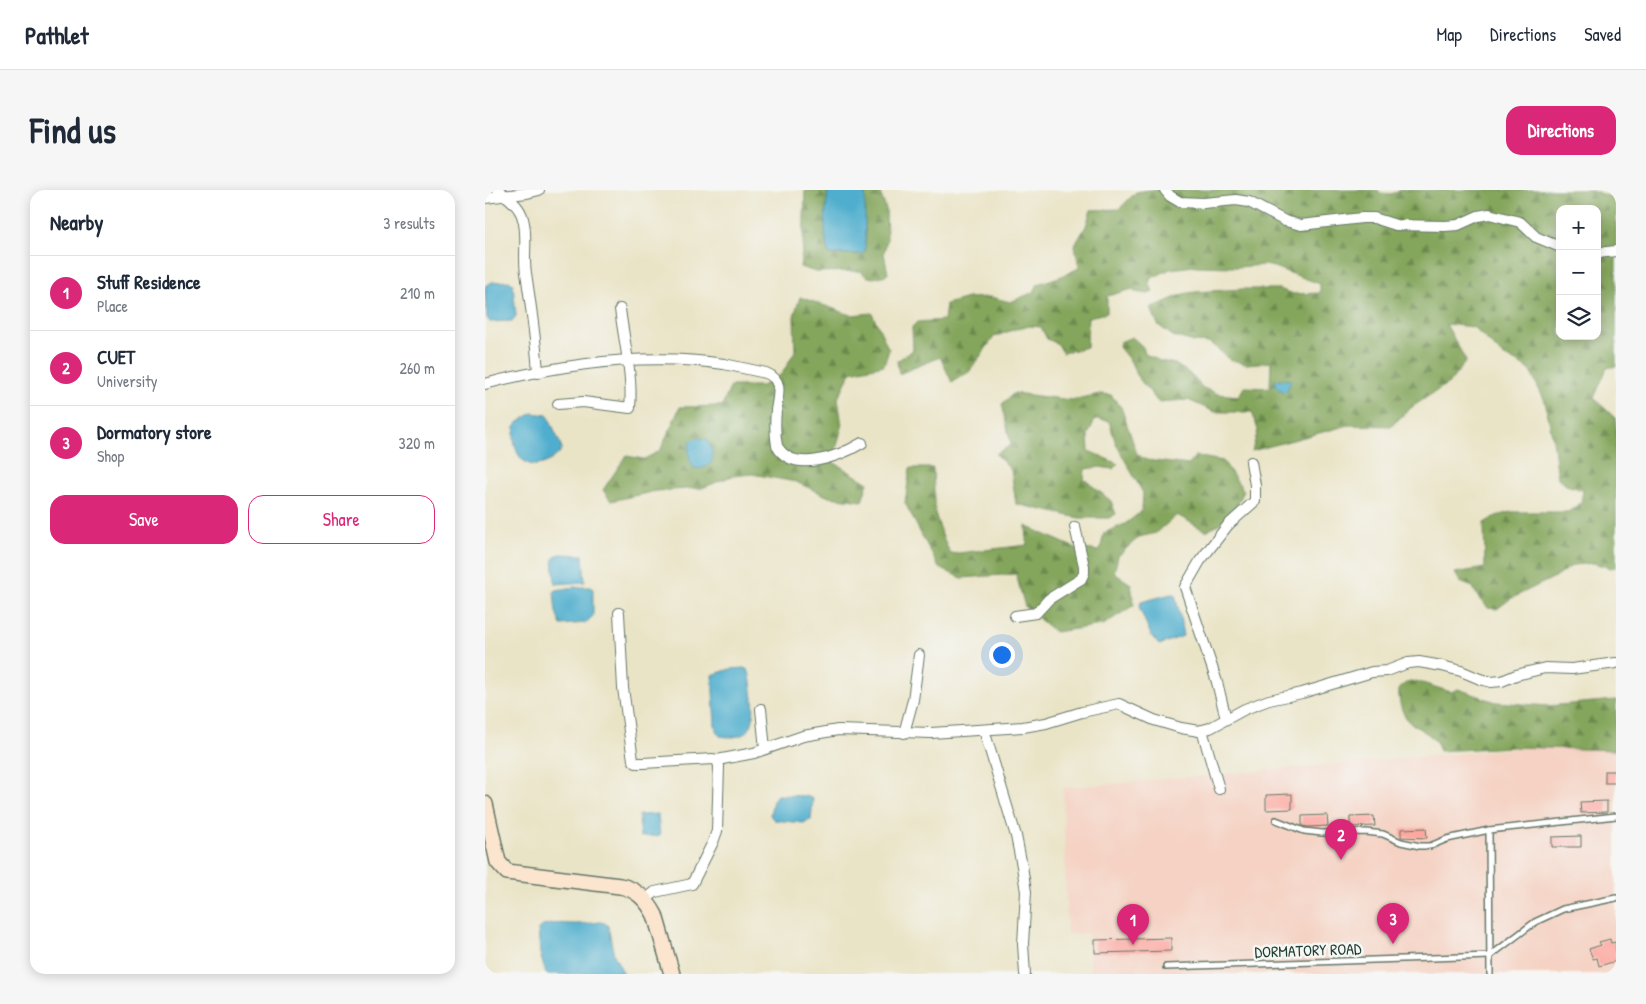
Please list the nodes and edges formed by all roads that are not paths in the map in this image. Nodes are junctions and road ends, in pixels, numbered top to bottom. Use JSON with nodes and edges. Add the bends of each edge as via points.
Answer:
{"nodes":[{"id":1,"x":539,"y":190,"type":"edge"},
{"id":2,"x":1165,"y":190,"type":"edge"},
{"id":3,"x":503,"y":193,"type":"edge"},
{"id":4,"x":485,"y":198,"type":"edge"},
{"id":5,"x":1556,"y":245,"type":"edge"},
{"id":6,"x":1616,"y":251,"type":"edge"},
{"id":7,"x":1601,"y":253,"type":"edge"},
{"id":8,"x":620,"y":309,"type":"dead end"},
{"id":9,"x":629,"y":361,"type":"junction"},
{"id":10,"x":538,"y":373,"type":"junction"},
{"id":11,"x":485,"y":384,"type":"edge"},
{"id":12,"x":559,"y":404,"type":"dead end"},
{"id":13,"x":862,"y":443,"type":"dead end"},
{"id":14,"x":1251,"y":462,"type":"dead end"},
{"id":15,"x":1075,"y":527,"type":"dead end"},
{"id":16,"x":619,"y":613,"type":"dead end"},
{"id":17,"x":1015,"y":616,"type":"dead end"},
{"id":18,"x":919,"y":655,"type":"dead end"},
{"id":19,"x":1616,"y":663,"type":"edge"},
{"id":20,"x":761,"y":709,"type":"dead end"},
{"id":21,"x":1225,"y":719,"type":"junction"},
{"id":22,"x":984,"y":730,"type":"junction"},
{"id":23,"x":1202,"y":730,"type":"junction"},
{"id":24,"x":904,"y":733,"type":"junction"},
{"id":25,"x":765,"y":749,"type":"junction"},
{"id":26,"x":717,"y":760,"type":"junction"},
{"id":27,"x":1219,"y":789,"type":"dead end"},
{"id":28,"x":485,"y":804,"type":"edge"},
{"id":29,"x":1616,"y":816,"type":"edge"},
{"id":30,"x":1276,"y":820,"type":"dead end"},
{"id":31,"x":1489,"y":830,"type":"junction"},
{"id":32,"x":1616,"y":898,"type":"edge"},
{"id":33,"x":645,"y":900,"type":"junction"},
{"id":34,"x":1490,"y":956,"type":"junction"},
{"id":35,"x":1166,"y":967,"type":"dead end"},
{"id":36,"x":1187,"y":967,"type":"junction"},
{"id":37,"x":672,"y":974,"type":"edge"},
{"id":38,"x":1025,"y":974,"type":"edge"},
{"id":39,"x":1187,"y":974,"type":"edge"},
{"id":40,"x":1490,"y":974,"type":"edge"}],
"edges":[{"from":1,"to":3,"type":"street"},
{"from":2,"to":5,"type":"street","via":[[1180,202],[1249,202],[1285,221],[1301,225],[1374,218],[1396,224],[1445,226],[1489,214],[1520,222],[1536,237]]},
{"from":3,"to":4,"type":"street"},
{"from":3,"to":10,"type":"street","via":[[518,208],[523,219]]},
{"from":6,"to":7,"type":"street"},
{"from":8,"to":9,"type":"street"},
{"from":9,"to":10,"type":"street","via":[[586,364]]},
{"from":9,"to":12,"type":"street","via":[[629,408],[583,402]]},
{"from":9,"to":13,"type":"street","via":[[724,364],[770,375],[777,382],[780,396],[776,411],[777,446],[790,460],[815,460]]},
{"from":10,"to":11,"type":"street"},
{"from":14,"to":21,"type":"street","via":[[1255,501],[1227,525],[1185,587],[1217,682]]},
{"from":15,"to":17,"type":"street","via":[[1084,566],[1081,579],[1049,599],[1036,613]]},
{"from":16,"to":26,"type":"street","via":[[623,688],[633,760],[636,763]]},
{"from":18,"to":24,"type":"street","via":[[913,700]]},
{"from":19,"to":21,"type":"street","via":[[1572,669],[1545,668],[1491,682],[1442,666],[1408,663],[1269,700]]},
{"from":20,"to":25,"type":"street"},
{"from":21,"to":23,"type":"street"},
{"from":22,"to":23,"type":"street","via":[[1023,727],[1119,704],[1154,720]]},
{"from":22,"to":24,"type":"street"},
{"from":22,"to":38,"type":"street","via":[[1022,866],[1026,892]]},
{"from":23,"to":27,"type":"street"},
{"from":24,"to":25,"type":"street","via":[[838,730],[803,736]]},
{"from":25,"to":26,"type":"street"},
{"from":26,"to":33,"type":"street","via":[[717,831],[692,884],[655,892]]},
{"from":28,"to":33,"type":"main road","via":[[498,862],[507,872],[620,886],[634,890]]},
{"from":29,"to":31,"type":"lane"},
{"from":30,"to":31,"type":"lane","via":[[1304,831],[1383,834],[1420,846]]},
{"from":31,"to":34,"type":"lane"},
{"from":32,"to":34,"type":"lane","via":[[1563,909],[1535,922]]},
{"from":33,"to":37,"type":"main road","via":[[655,915]]},
{"from":34,"to":36,"type":"lane","name":"DORMATORY ROAD"},
{"from":34,"to":40,"type":"lane"},
{"from":35,"to":36,"type":"lane","name":"DORMATORY ROAD"},
{"from":36,"to":39,"type":"lane"}]}
